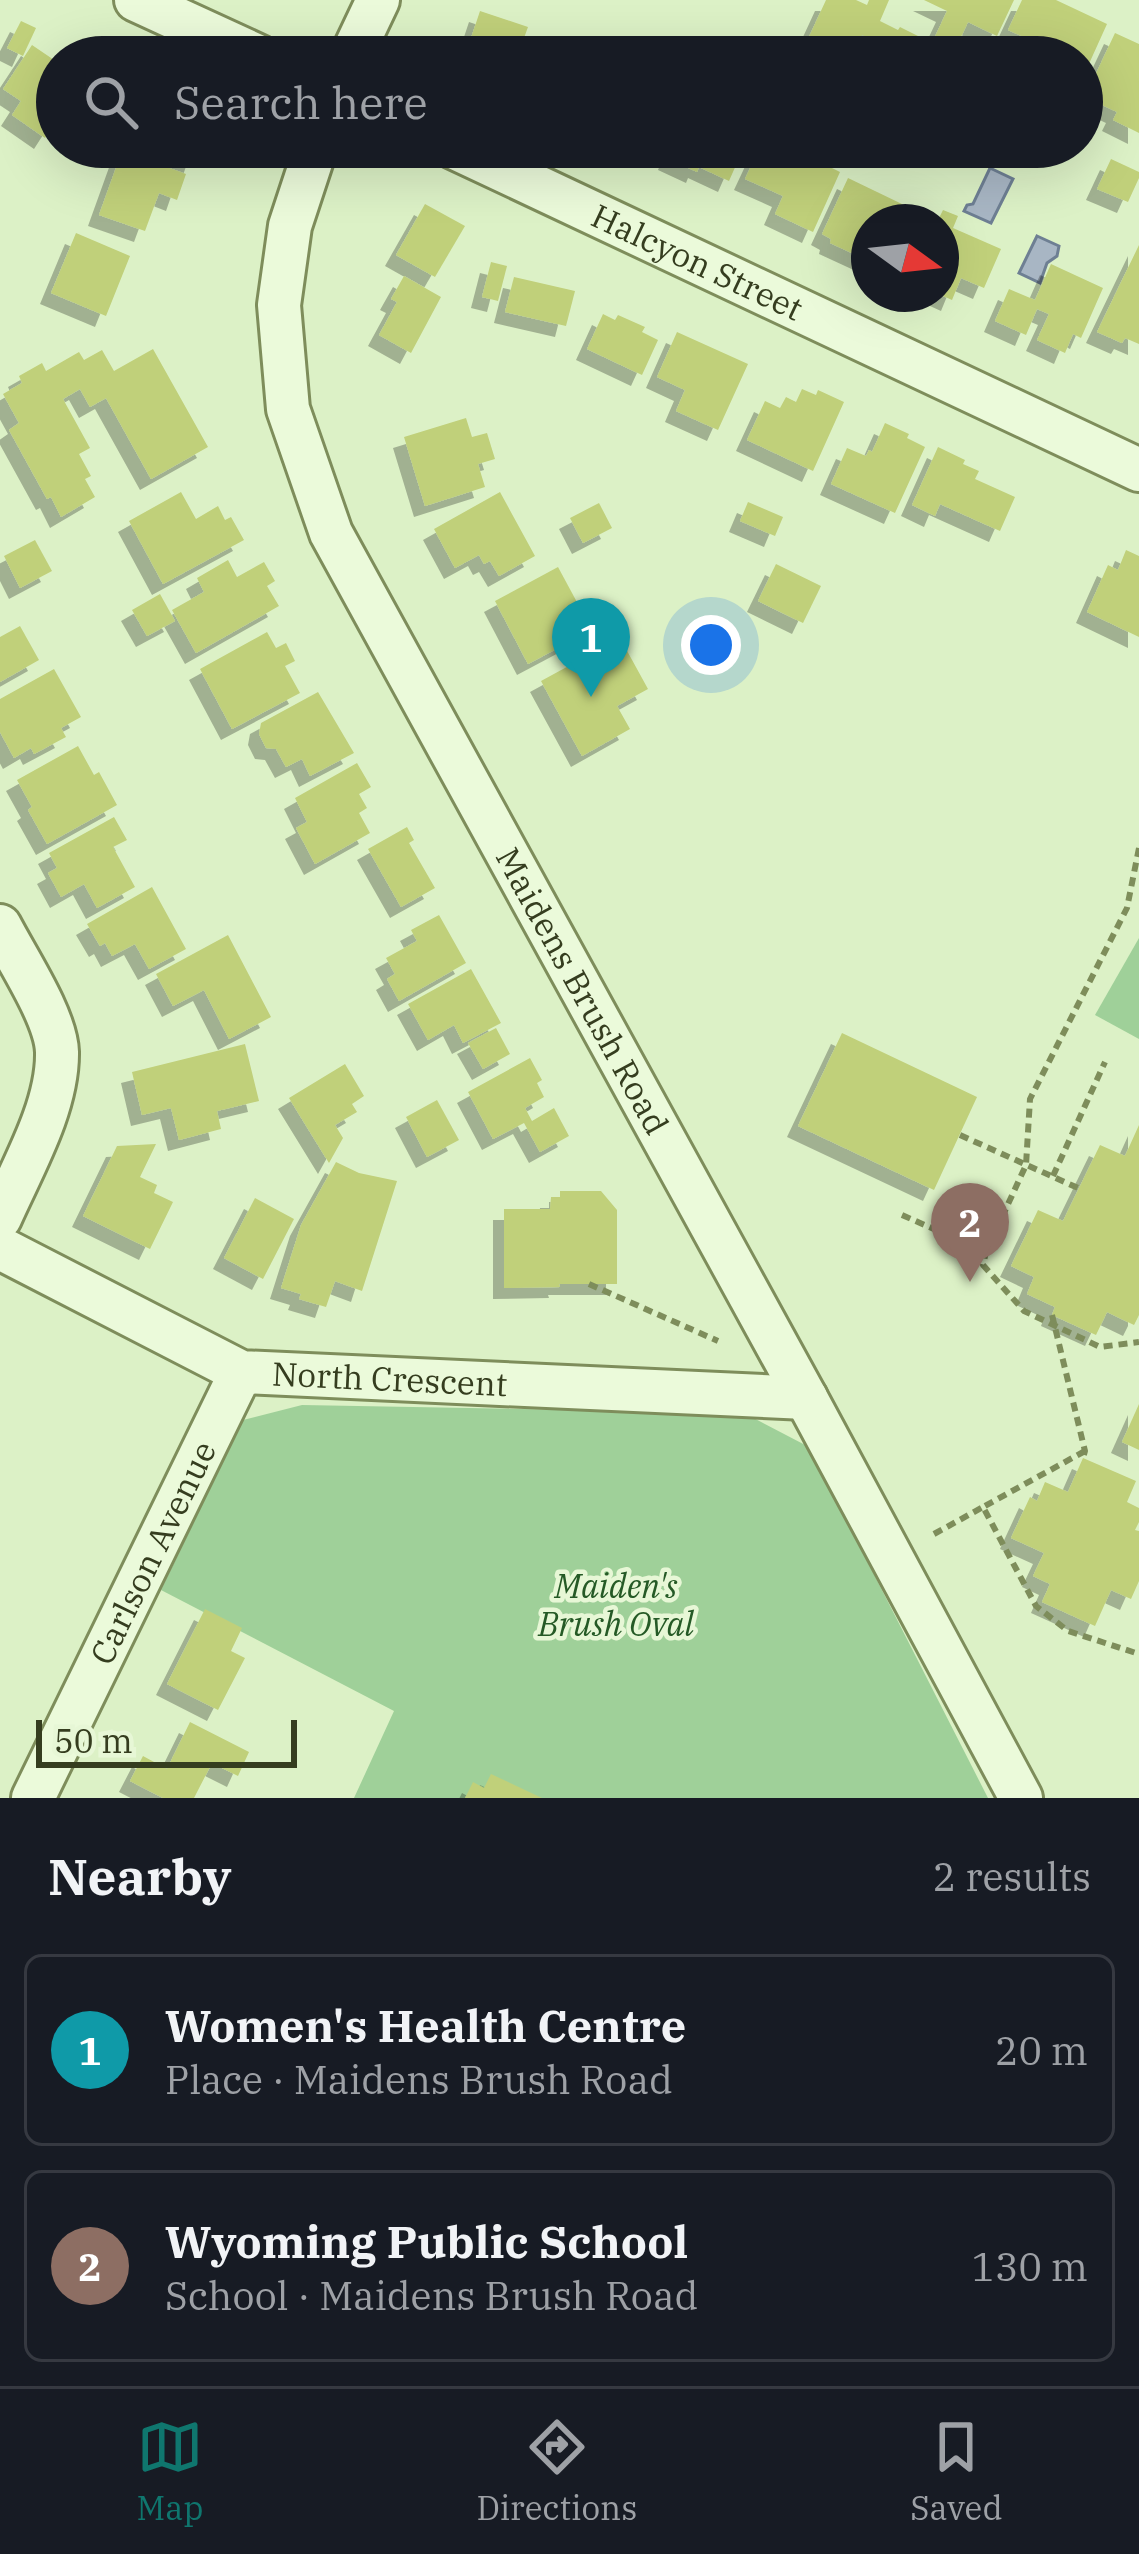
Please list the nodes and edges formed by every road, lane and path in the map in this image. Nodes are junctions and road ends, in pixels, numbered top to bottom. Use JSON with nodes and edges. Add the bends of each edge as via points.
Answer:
{"nodes":[{"id":1,"x":136,"y":0,"type":"edge"},
{"id":2,"x":378,"y":0,"type":"edge"},
{"id":3,"x":214,"y":36,"type":"edge"},
{"id":4,"x":361,"y":36,"type":"edge"},
{"id":5,"x":309,"y":168,"type":"edge"},
{"id":6,"x":498,"y":168,"type":"edge"},
{"id":7,"x":1139,"y":470,"type":"edge"},
{"id":8,"x":1139,"y":848,"type":"edge"},
{"id":9,"x":0,"y":926,"type":"edge"},
{"id":10,"x":1105,"y":1062,"type":"dead end"},
{"id":11,"x":960,"y":1135,"type":"dead end"},
{"id":12,"x":1026,"y":1165,"type":"junction"},
{"id":13,"x":1053,"y":1176,"type":"junction"},
{"id":14,"x":1078,"y":1188,"type":"dead end"},
{"id":15,"x":902,"y":1215,"type":"dead end"},
{"id":16,"x":0,"y":1218,"type":"edge"},
{"id":17,"x":0,"y":1248,"type":"edge"},
{"id":18,"x":986,"y":1252,"type":"junction"},
{"id":19,"x":590,"y":1283,"type":"dead end"},
{"id":20,"x":1052,"y":1315,"type":"dead end"},
{"id":21,"x":718,"y":1341,"type":"dead end"},
{"id":22,"x":1139,"y":1342,"type":"edge"},
{"id":23,"x":241,"y":1372,"type":"junction"},
{"id":24,"x":806,"y":1398,"type":"junction"},
{"id":25,"x":983,"y":1507,"type":"junction"},
{"id":26,"x":934,"y":1534,"type":"dead end"},
{"id":27,"x":1139,"y":1654,"type":"edge"},
{"id":28,"x":33,"y":1798,"type":"edge"},
{"id":29,"x":1022,"y":1798,"type":"edge"}],
"edges":[{"from":1,"to":3,"type":"street"},
{"from":2,"to":4,"type":"street"},
{"from":5,"to":24,"type":"street","name":"Maidens Brush Road","via":[[290,226],[279,305],[288,409],[331,533]]},
{"from":6,"to":7,"type":"street","name":"Halcyon Street"},
{"from":8,"to":12,"type":"path","via":[[1127,908],[1030,1099]]},
{"from":9,"to":16,"type":"street","via":[[57,1049],[52,1100]]},
{"from":10,"to":13,"type":"path"},
{"from":11,"to":12,"type":"path"},
{"from":12,"to":13,"type":"path"},
{"from":12,"to":18,"type":"path"},
{"from":13,"to":14,"type":"path"},
{"from":15,"to":18,"type":"path"},
{"from":17,"to":23,"type":"street","name":"North Crescent"},
{"from":18,"to":22,"type":"path","via":[[983,1265],[1024,1311],[1100,1347]]},
{"from":19,"to":21,"type":"path"},
{"from":20,"to":25,"type":"path","via":[[1084,1454]]},
{"from":23,"to":24,"type":"street","name":"North Crescent"},
{"from":23,"to":28,"type":"street","name":"Carlson Avenue"},
{"from":24,"to":29,"type":"street","name":"Maidens Brush Road"},
{"from":25,"to":26,"type":"path"},
{"from":25,"to":27,"type":"path","via":[[1036,1606],[1068,1631]]}]}
